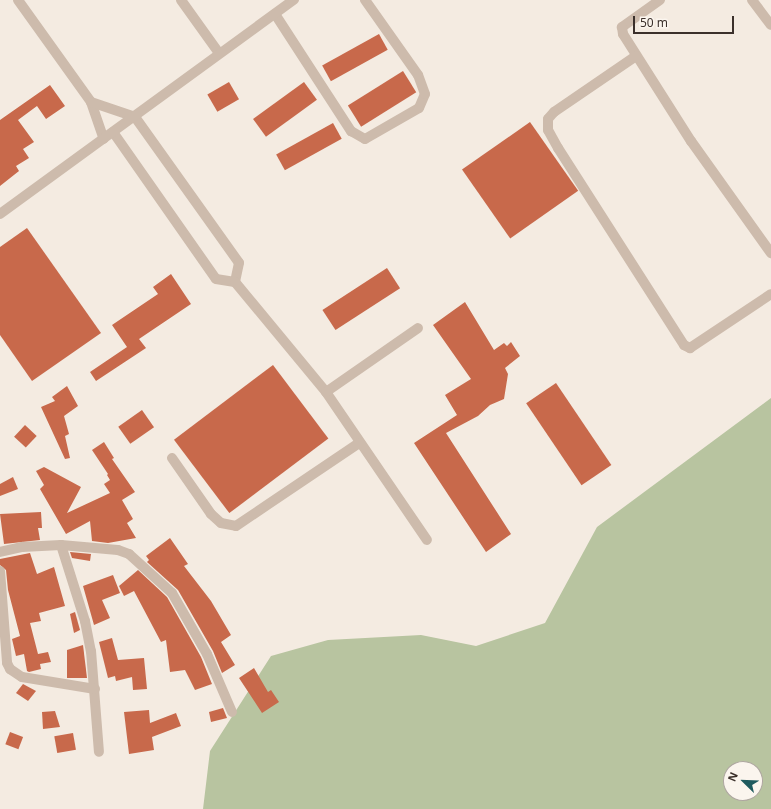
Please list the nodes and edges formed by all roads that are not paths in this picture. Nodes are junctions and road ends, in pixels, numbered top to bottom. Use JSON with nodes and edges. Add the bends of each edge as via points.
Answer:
{"nodes":[{"id":1,"x":18,"y":0,"type":"edge"},
{"id":2,"x":181,"y":0,"type":"edge"},
{"id":3,"x":294,"y":0,"type":"edge"},
{"id":4,"x":365,"y":0,"type":"edge"},
{"id":5,"x":660,"y":0,"type":"edge"},
{"id":6,"x":752,"y":0,"type":"edge"},
{"id":7,"x":275,"y":14,"type":"junction"},
{"id":8,"x":771,"y":25,"type":"edge"},
{"id":9,"x":219,"y":53,"type":"junction"},
{"id":10,"x":636,"y":56,"type":"junction"},
{"id":11,"x":91,"y":102,"type":"junction"},
{"id":12,"x":135,"y":117,"type":"junction"},
{"id":13,"x":113,"y":132,"type":"junction"},
{"id":14,"x":104,"y":139,"type":"junction"},
{"id":15,"x":0,"y":214,"type":"edge"},
{"id":16,"x":771,"y":254,"type":"edge"},
{"id":17,"x":235,"y":282,"type":"junction"},
{"id":18,"x":771,"y":294,"type":"edge"},
{"id":19,"x":418,"y":328,"type":"dead end"},
{"id":20,"x":326,"y":392,"type":"junction"},
{"id":21,"x":359,"y":443,"type":"junction"},
{"id":22,"x":172,"y":458,"type":"dead end"},
{"id":23,"x":426,"y":540,"type":"dead end"},
{"id":24,"x":61,"y":545,"type":"junction"},
{"id":25,"x":0,"y":552,"type":"edge"},
{"id":26,"x":0,"y":571,"type":"edge"},
{"id":27,"x":95,"y":689,"type":"junction"},
{"id":28,"x":232,"y":712,"type":"dead end"},
{"id":29,"x":99,"y":752,"type":"dead end"}],
"edges":[{"from":1,"to":11,"type":"street"},
{"from":2,"to":9,"type":"street"},
{"from":3,"to":7,"type":"street"},
{"from":4,"to":7,"type":"street","via":[[418,75],[424,94],[419,108],[365,139],[351,131]]},
{"from":5,"to":10,"type":"street","via":[[622,27],[622,34]]},
{"from":6,"to":8,"type":"street"},
{"from":7,"to":9,"type":"street"},
{"from":9,"to":12,"type":"street"},
{"from":10,"to":16,"type":"street","via":[[691,141]]},
{"from":10,"to":18,"type":"street","via":[[554,112],[548,119],[548,130],[558,148],[684,345],[690,348]]},
{"from":11,"to":12,"type":"street"},
{"from":11,"to":14,"type":"street"},
{"from":12,"to":13,"type":"street"},
{"from":12,"to":17,"type":"street","via":[[239,263]]},
{"from":13,"to":14,"type":"street"},
{"from":13,"to":17,"type":"street","via":[[216,279]]},
{"from":14,"to":15,"type":"street"},
{"from":17,"to":20,"type":"street"},
{"from":19,"to":20,"type":"street"},
{"from":20,"to":21,"type":"street"},
{"from":21,"to":22,"type":"street","via":[[236,526],[221,523],[211,514]]},
{"from":21,"to":23,"type":"street"},
{"from":24,"to":25,"type":"street"},
{"from":24,"to":27,"type":"street","via":[[85,621]]},
{"from":24,"to":28,"type":"street","via":[[118,550],[129,554],[151,572],[172,593],[208,654]]},
{"from":26,"to":27,"type":"street","via":[[7,662],[10,670],[22,677]]},
{"from":27,"to":29,"type":"street"}]}
